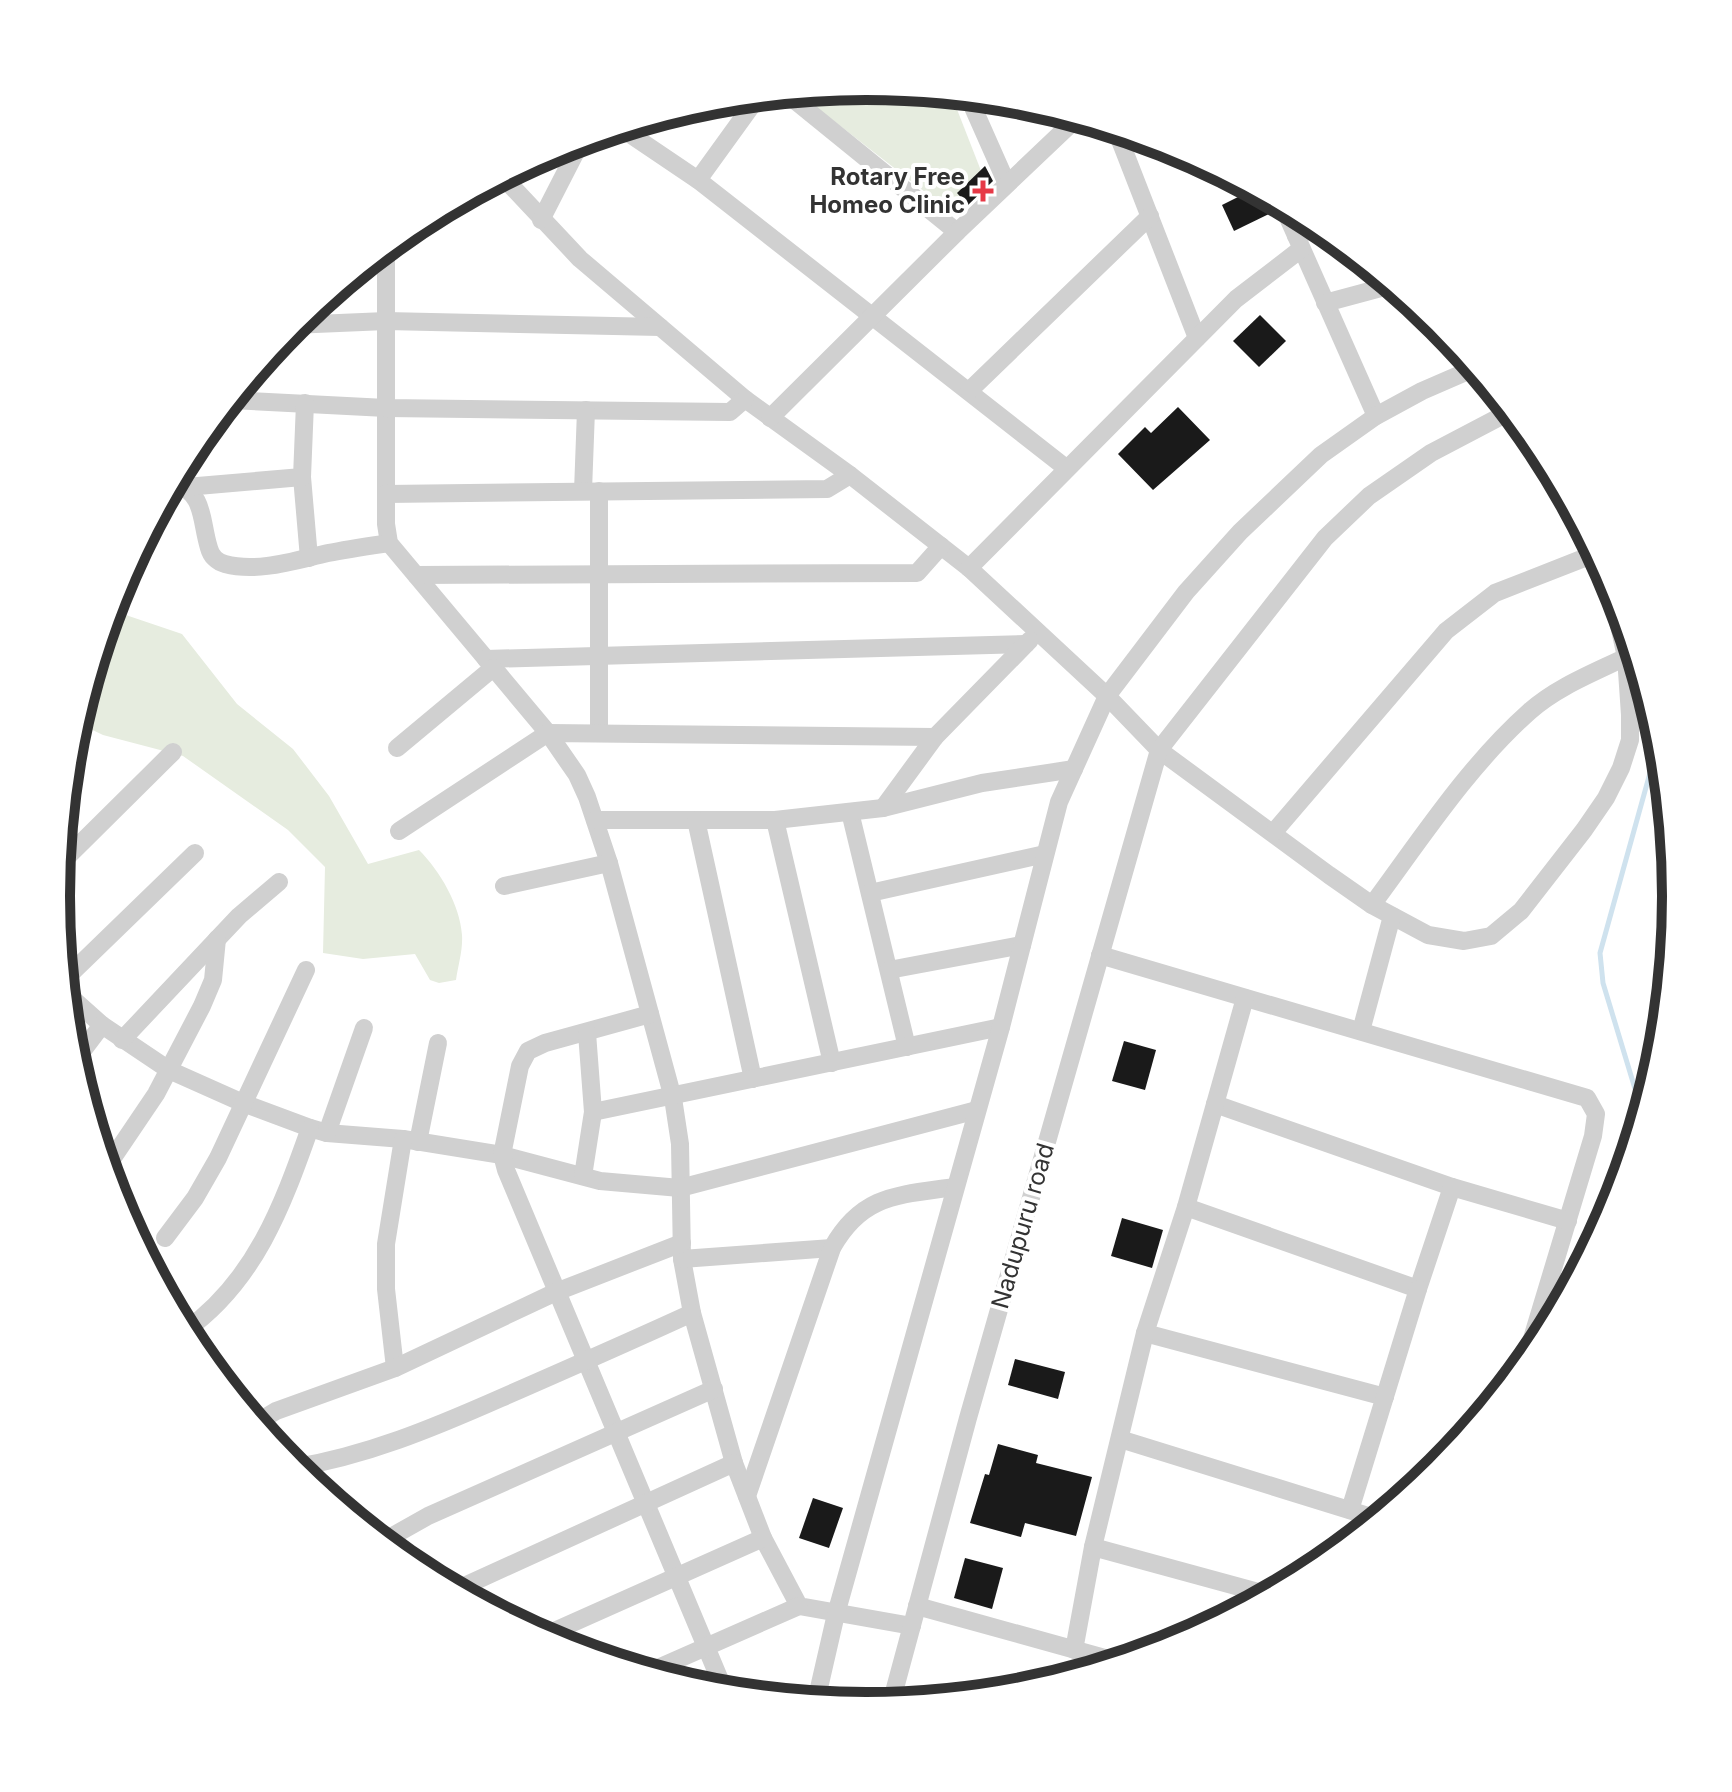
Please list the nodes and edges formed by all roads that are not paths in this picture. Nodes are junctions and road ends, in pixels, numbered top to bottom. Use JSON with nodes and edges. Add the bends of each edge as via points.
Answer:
{"nodes":[{"id":1,"x":799,"y":103,"type":"edge"},
{"id":2,"x":973,"y":107,"type":"edge"},
{"id":3,"x":749,"y":109,"type":"edge"},
{"id":4,"x":1068,"y":126,"type":"edge"},
{"id":5,"x":632,"y":135,"type":"edge"},
{"id":6,"x":1121,"y":142,"type":"edge"},
{"id":7,"x":574,"y":156,"type":"edge"},
{"id":8,"x":698,"y":180,"type":"junction"},
{"id":9,"x":509,"y":184,"type":"edge"},
{"id":10,"x":1007,"y":184,"type":"junction"},
{"id":11,"x":1150,"y":216,"type":"junction"},
{"id":12,"x":541,"y":220,"type":"junction"},
{"id":13,"x":1290,"y":223,"type":"edge"},
{"id":14,"x":957,"y":232,"type":"junction"},
{"id":15,"x":1309,"y":235,"type":"edge"},
{"id":16,"x":1298,"y":242,"type":"junction"},
{"id":17,"x":386,"y":261,"type":"edge"},
{"id":18,"x":1380,"y":288,"type":"edge"},
{"id":19,"x":1325,"y":303,"type":"junction"},
{"id":20,"x":873,"y":316,"type":"junction"},
{"id":21,"x":386,"y":321,"type":"junction"},
{"id":22,"x":313,"y":324,"type":"edge"},
{"id":23,"x":660,"y":327,"type":"junction"},
{"id":24,"x":1197,"y":338,"type":"junction"},
{"id":25,"x":1465,"y":372,"type":"edge"},
{"id":26,"x":969,"y":391,"type":"junction"},
{"id":27,"x":745,"y":399,"type":"junction"},
{"id":28,"x":243,"y":400,"type":"edge"},
{"id":29,"x":305,"y":403,"type":"junction"},
{"id":30,"x":386,"y":408,"type":"junction"},
{"id":31,"x":586,"y":410,"type":"junction"},
{"id":32,"x":1376,"y":416,"type":"junction"},
{"id":33,"x":1501,"y":416,"type":"edge"},
{"id":34,"x":770,"y":418,"type":"junction"},
{"id":35,"x":1066,"y":468,"type":"junction"},
{"id":36,"x":850,"y":475,"type":"junction"},
{"id":37,"x":302,"y":477,"type":"junction"},
{"id":38,"x":186,"y":484,"type":"edge"},
{"id":39,"x":183,"y":488,"type":"edge"},
{"id":40,"x":591,"y":491,"type":"junction"},
{"id":41,"x":386,"y":494,"type":"junction"},
{"id":42,"x":389,"y":543,"type":"junction"},
{"id":43,"x":941,"y":546,"type":"junction"},
{"id":44,"x":1586,"y":557,"type":"edge"},
{"id":45,"x":309,"y":558,"type":"junction"},
{"id":46,"x":969,"y":568,"type":"junction"},
{"id":47,"x":600,"y":574,"type":"junction"},
{"id":48,"x":416,"y":575,"type":"junction"},
{"id":49,"x":1032,"y":638,"type":"junction"},
{"id":50,"x":600,"y":656,"type":"junction"},
{"id":51,"x":1626,"y":657,"type":"edge"},
{"id":52,"x":1626,"y":661,"type":"edge"},
{"id":53,"x":490,"y":664,"type":"junction"},
{"id":54,"x":1107,"y":696,"type":"junction"},
{"id":55,"x":548,"y":733,"type":"junction"},
{"id":56,"x":599,"y":733,"type":"junction"},
{"id":57,"x":935,"y":737,"type":"junction"},
{"id":58,"x":397,"y":748,"type":"dead end"},
{"id":59,"x":1159,"y":750,"type":"junction"},
{"id":60,"x":173,"y":752,"type":"dead end"},
{"id":61,"x":1074,"y":769,"type":"junction"},
{"id":62,"x":883,"y":808,"type":"junction"},
{"id":63,"x":850,"y":812,"type":"junction"},
{"id":64,"x":595,"y":820,"type":"junction"},
{"id":65,"x":696,"y":820,"type":"junction"},
{"id":66,"x":775,"y":820,"type":"junction"},
{"id":67,"x":399,"y":831,"type":"dead end"},
{"id":68,"x":1273,"y":833,"type":"junction"},
{"id":69,"x":72,"y":852,"type":"edge"},
{"id":70,"x":195,"y":853,"type":"dead end"},
{"id":71,"x":1045,"y":854,"type":"junction"},
{"id":72,"x":609,"y":863,"type":"junction"},
{"id":73,"x":279,"y":882,"type":"dead end"},
{"id":74,"x":504,"y":886,"type":"dead end"},
{"id":75,"x":870,"y":893,"type":"junction"},
{"id":76,"x":1372,"y":905,"type":"junction"},
{"id":77,"x":1392,"y":916,"type":"junction"},
{"id":78,"x":217,"y":939,"type":"junction"},
{"id":79,"x":1022,"y":945,"type":"junction"},
{"id":80,"x":1100,"y":955,"type":"junction"},
{"id":81,"x":74,"y":970,"type":"edge"},
{"id":82,"x":306,"y":970,"type":"dead end"},
{"id":83,"x":889,"y":970,"type":"junction"},
{"id":84,"x":1245,"y":998,"type":"junction"},
{"id":85,"x":77,"y":1003,"type":"edge"},
{"id":86,"x":650,"y":1014,"type":"junction"},
{"id":87,"x":102,"y":1025,"type":"junction"},
{"id":88,"x":1001,"y":1027,"type":"junction"},
{"id":89,"x":364,"y":1028,"type":"dead end"},
{"id":90,"x":1361,"y":1031,"type":"junction"},
{"id":91,"x":587,"y":1033,"type":"junction"},
{"id":92,"x":122,"y":1040,"type":"junction"},
{"id":93,"x":438,"y":1043,"type":"dead end"},
{"id":94,"x":907,"y":1047,"type":"junction"},
{"id":95,"x":85,"y":1048,"type":"edge"},
{"id":96,"x":832,"y":1063,"type":"junction"},
{"id":97,"x":169,"y":1070,"type":"junction"},
{"id":98,"x":753,"y":1079,"type":"junction"},
{"id":99,"x":673,"y":1098,"type":"junction"},
{"id":100,"x":243,"y":1103,"type":"junction"},
{"id":101,"x":1215,"y":1104,"type":"junction"},
{"id":102,"x":977,"y":1110,"type":"junction"},
{"id":103,"x":593,"y":1112,"type":"junction"},
{"id":104,"x":319,"y":1130,"type":"junction"},
{"id":105,"x":410,"y":1141,"type":"junction"},
{"id":106,"x":502,"y":1155,"type":"junction"},
{"id":107,"x":114,"y":1156,"type":"edge"},
{"id":108,"x":583,"y":1176,"type":"junction"},
{"id":109,"x":955,"y":1187,"type":"junction"},
{"id":110,"x":1452,"y":1187,"type":"junction"},
{"id":111,"x":680,"y":1188,"type":"junction"},
{"id":112,"x":1186,"y":1207,"type":"junction"},
{"id":113,"x":1568,"y":1221,"type":"junction"},
{"id":114,"x":165,"y":1238,"type":"dead end"},
{"id":115,"x":832,"y":1248,"type":"junction"},
{"id":116,"x":682,"y":1251,"type":"junction"},
{"id":117,"x":1418,"y":1289,"type":"junction"},
{"id":118,"x":556,"y":1292,"type":"junction"},
{"id":119,"x":692,"y":1313,"type":"junction"},
{"id":120,"x":195,"y":1323,"type":"edge"},
{"id":121,"x":1536,"y":1324,"type":"edge"},
{"id":122,"x":1145,"y":1333,"type":"junction"},
{"id":123,"x":586,"y":1362,"type":"junction"},
{"id":124,"x":395,"y":1368,"type":"junction"},
{"id":125,"x":714,"y":1389,"type":"junction"},
{"id":126,"x":1385,"y":1397,"type":"junction"},
{"id":127,"x":265,"y":1418,"type":"edge"},
{"id":128,"x":615,"y":1432,"type":"junction"},
{"id":129,"x":1120,"y":1439,"type":"junction"},
{"id":130,"x":734,"y":1463,"type":"junction"},
{"id":131,"x":310,"y":1465,"type":"edge"},
{"id":132,"x":747,"y":1496,"type":"junction"},
{"id":133,"x":645,"y":1504,"type":"junction"},
{"id":134,"x":1350,"y":1510,"type":"junction"},
{"id":135,"x":1366,"y":1515,"type":"edge"},
{"id":136,"x":393,"y":1536,"type":"edge"},
{"id":137,"x":763,"y":1538,"type":"junction"},
{"id":138,"x":1093,"y":1547,"type":"junction"},
{"id":139,"x":676,"y":1577,"type":"junction"},
{"id":140,"x":467,"y":1585,"type":"edge"},
{"id":141,"x":1253,"y":1591,"type":"edge"},
{"id":142,"x":799,"y":1606,"type":"junction"},
{"id":143,"x":917,"y":1606,"type":"junction"},
{"id":144,"x":836,"y":1614,"type":"junction"},
{"id":145,"x":912,"y":1626,"type":"junction"},
{"id":146,"x":558,"y":1630,"type":"edge"},
{"id":147,"x":706,"y":1647,"type":"junction"},
{"id":148,"x":1074,"y":1650,"type":"junction"},
{"id":149,"x":1099,"y":1657,"type":"edge"},
{"id":150,"x":663,"y":1666,"type":"edge"},
{"id":151,"x":719,"y":1678,"type":"edge"},
{"id":152,"x":814,"y":1690,"type":"edge"},
{"id":153,"x":894,"y":1691,"type":"edge"}],
"edges":[{"from":1,"to":14,"type":"street"},
{"from":2,"to":10,"type":"street"},
{"from":3,"to":8,"type":"street"},
{"from":4,"to":10,"type":"street"},
{"from":5,"to":8,"type":"street"},
{"from":6,"to":11,"type":"street"},
{"from":7,"to":12,"type":"street"},
{"from":8,"to":20,"type":"street"},
{"from":9,"to":12,"type":"street"},
{"from":10,"to":14,"type":"street"},
{"from":11,"to":24,"type":"street"},
{"from":11,"to":26,"type":"street"},
{"from":12,"to":23,"type":"street"},
{"from":13,"to":16,"type":"street"},
{"from":14,"to":20,"type":"street"},
{"from":15,"to":16,"type":"street"},
{"from":16,"to":19,"type":"street"},
{"from":16,"to":24,"type":"street"},
{"from":17,"to":21,"type":"street"},
{"from":18,"to":19,"type":"street"},
{"from":19,"to":32,"type":"street"},
{"from":20,"to":26,"type":"street"},
{"from":20,"to":34,"type":"street"},
{"from":21,"to":22,"type":"street"},
{"from":21,"to":23,"type":"street"},
{"from":21,"to":30,"type":"street"},
{"from":23,"to":27,"type":"street"},
{"from":24,"to":35,"type":"street"},
{"from":25,"to":32,"type":"street"},
{"from":26,"to":35,"type":"street"},
{"from":27,"to":31,"type":"street","via":[[730,412]]},
{"from":27,"to":34,"type":"street"},
{"from":28,"to":29,"type":"street"},
{"from":29,"to":30,"type":"street"},
{"from":29,"to":37,"type":"street"},
{"from":30,"to":31,"type":"street"},
{"from":30,"to":41,"type":"street"},
{"from":31,"to":40,"type":"street"},
{"from":32,"to":54,"type":"street","via":[[1321,455],[1240,532],[1186,592]]},
{"from":33,"to":59,"type":"street","via":[[1431,453],[1369,496],[1325,538]]},
{"from":34,"to":36,"type":"street"},
{"from":35,"to":46,"type":"street"},
{"from":36,"to":40,"type":"street","via":[[827,489]]},
{"from":36,"to":43,"type":"street"},
{"from":37,"to":38,"type":"street"},
{"from":37,"to":45,"type":"street"},
{"from":39,"to":45,"type":"street","via":[[200,508],[213,557],[223,564]]},
{"from":40,"to":41,"type":"street"},
{"from":40,"to":47,"type":"street"},
{"from":41,"to":42,"type":"street"},
{"from":42,"to":45,"type":"street"},
{"from":42,"to":48,"type":"street"},
{"from":43,"to":46,"type":"street"},
{"from":43,"to":47,"type":"street","via":[[917,573]]},
{"from":44,"to":68,"type":"street","via":[[1495,593],[1446,631]]},
{"from":46,"to":49,"type":"street"},
{"from":47,"to":48,"type":"street"},
{"from":47,"to":50,"type":"street"},
{"from":48,"to":53,"type":"street"},
{"from":49,"to":50,"type":"street"},
{"from":49,"to":54,"type":"street"},
{"from":49,"to":57,"type":"street"},
{"from":50,"to":53,"type":"street"},
{"from":50,"to":56,"type":"street"},
{"from":51,"to":76,"type":"street","via":[[1531,710],[1471,773]]},
{"from":52,"to":77,"type":"street","via":[[1630,740],[1621,768],[1591,819],[1521,911],[1491,936],[1464,941],[1428,935]]},
{"from":53,"to":55,"type":"street"},
{"from":53,"to":58,"type":"street"},
{"from":54,"to":59,"type":"street"},
{"from":54,"to":61,"type":"street"},
{"from":55,"to":56,"type":"street"},
{"from":55,"to":64,"type":"street","via":[[577,775]]},
{"from":55,"to":67,"type":"street"},
{"from":56,"to":57,"type":"street"},
{"from":57,"to":62,"type":"street"},
{"from":59,"to":68,"type":"street"},
{"from":59,"to":80,"type":"street","name":"Nadupuru road"},
{"from":60,"to":69,"type":"street"},
{"from":61,"to":62,"type":"street","via":[[982,783]]},
{"from":61,"to":71,"type":"street"},
{"from":62,"to":63,"type":"street"},
{"from":63,"to":66,"type":"street"},
{"from":63,"to":75,"type":"street"},
{"from":64,"to":65,"type":"street"},
{"from":64,"to":72,"type":"street"},
{"from":65,"to":66,"type":"street"},
{"from":65,"to":98,"type":"street"},
{"from":66,"to":96,"type":"street"},
{"from":68,"to":76,"type":"street"},
{"from":70,"to":81,"type":"street"},
{"from":71,"to":75,"type":"street"},
{"from":71,"to":79,"type":"street"},
{"from":72,"to":74,"type":"street"},
{"from":72,"to":86,"type":"street"},
{"from":73,"to":78,"type":"street"},
{"from":75,"to":83,"type":"street"},
{"from":76,"to":77,"type":"street"},
{"from":77,"to":90,"type":"street"},
{"from":78,"to":92,"type":"street"},
{"from":78,"to":97,"type":"street","via":[[213,980]]},
{"from":79,"to":83,"type":"street"},
{"from":79,"to":88,"type":"street"},
{"from":80,"to":84,"type":"street"},
{"from":80,"to":143,"type":"street","name":"Nadupuru road"},
{"from":82,"to":100,"type":"street"},
{"from":83,"to":94,"type":"street"},
{"from":84,"to":90,"type":"street"},
{"from":84,"to":101,"type":"street"},
{"from":85,"to":87,"type":"street"},
{"from":86,"to":91,"type":"street"},
{"from":86,"to":99,"type":"street"},
{"from":87,"to":92,"type":"street"},
{"from":87,"to":95,"type":"street"},
{"from":88,"to":94,"type":"street"},
{"from":88,"to":102,"type":"street"},
{"from":89,"to":104,"type":"street"},
{"from":90,"to":113,"type":"street","via":[[1587,1098],[1596,1114],[1593,1136]]},
{"from":91,"to":103,"type":"street"},
{"from":91,"to":106,"type":"street","via":[[528,1051],[520,1066]]},
{"from":92,"to":97,"type":"street"},
{"from":93,"to":105,"type":"street"},
{"from":94,"to":96,"type":"street"},
{"from":96,"to":98,"type":"street"},
{"from":97,"to":100,"type":"street"},
{"from":97,"to":107,"type":"street"},
{"from":98,"to":99,"type":"street"},
{"from":99,"to":103,"type":"street"},
{"from":99,"to":111,"type":"street"},
{"from":100,"to":104,"type":"street"},
{"from":100,"to":114,"type":"street","via":[[211,1172]]},
{"from":101,"to":110,"type":"street"},
{"from":101,"to":112,"type":"street"},
{"from":102,"to":109,"type":"street"},
{"from":102,"to":111,"type":"street"},
{"from":103,"to":108,"type":"street"},
{"from":104,"to":105,"type":"street"},
{"from":104,"to":120,"type":"street","via":[[241,1278]]},
{"from":105,"to":106,"type":"street"},
{"from":105,"to":124,"type":"street","via":[[386,1244]]},
{"from":106,"to":108,"type":"street"},
{"from":106,"to":118,"type":"street"},
{"from":108,"to":111,"type":"street"},
{"from":109,"to":115,"type":"street","via":[[904,1194],[862,1210]]},
{"from":109,"to":144,"type":"street"},
{"from":110,"to":113,"type":"street"},
{"from":110,"to":117,"type":"street"},
{"from":111,"to":116,"type":"street"},
{"from":112,"to":117,"type":"street"},
{"from":112,"to":122,"type":"street"},
{"from":113,"to":121,"type":"street"},
{"from":115,"to":116,"type":"street"},
{"from":115,"to":132,"type":"street"},
{"from":116,"to":118,"type":"street"},
{"from":116,"to":119,"type":"street"},
{"from":117,"to":126,"type":"street"},
{"from":118,"to":123,"type":"street"},
{"from":118,"to":124,"type":"street"},
{"from":119,"to":123,"type":"street"},
{"from":119,"to":125,"type":"street"},
{"from":122,"to":126,"type":"street"},
{"from":122,"to":129,"type":"street"},
{"from":123,"to":128,"type":"street"},
{"from":123,"to":131,"type":"street","via":[[381,1447]]},
{"from":124,"to":127,"type":"street"},
{"from":125,"to":128,"type":"street"},
{"from":125,"to":130,"type":"street"},
{"from":126,"to":134,"type":"street"},
{"from":128,"to":133,"type":"street"},
{"from":128,"to":136,"type":"street"},
{"from":129,"to":134,"type":"street"},
{"from":129,"to":138,"type":"street"},
{"from":130,"to":132,"type":"street"},
{"from":130,"to":133,"type":"street"},
{"from":132,"to":137,"type":"street"},
{"from":133,"to":139,"type":"street"},
{"from":133,"to":140,"type":"street"},
{"from":134,"to":135,"type":"street"},
{"from":137,"to":139,"type":"street"},
{"from":137,"to":142,"type":"street"},
{"from":138,"to":141,"type":"street"},
{"from":138,"to":148,"type":"street"},
{"from":139,"to":146,"type":"street"},
{"from":139,"to":147,"type":"street"},
{"from":142,"to":144,"type":"street"},
{"from":142,"to":147,"type":"street"},
{"from":143,"to":145,"type":"street","name":"Nadupuru road"},
{"from":143,"to":148,"type":"street"},
{"from":144,"to":145,"type":"street"},
{"from":144,"to":152,"type":"street"},
{"from":145,"to":153,"type":"street","name":"Nadupuru road"},
{"from":147,"to":150,"type":"street"},
{"from":147,"to":151,"type":"street"},
{"from":148,"to":149,"type":"street"}]}
